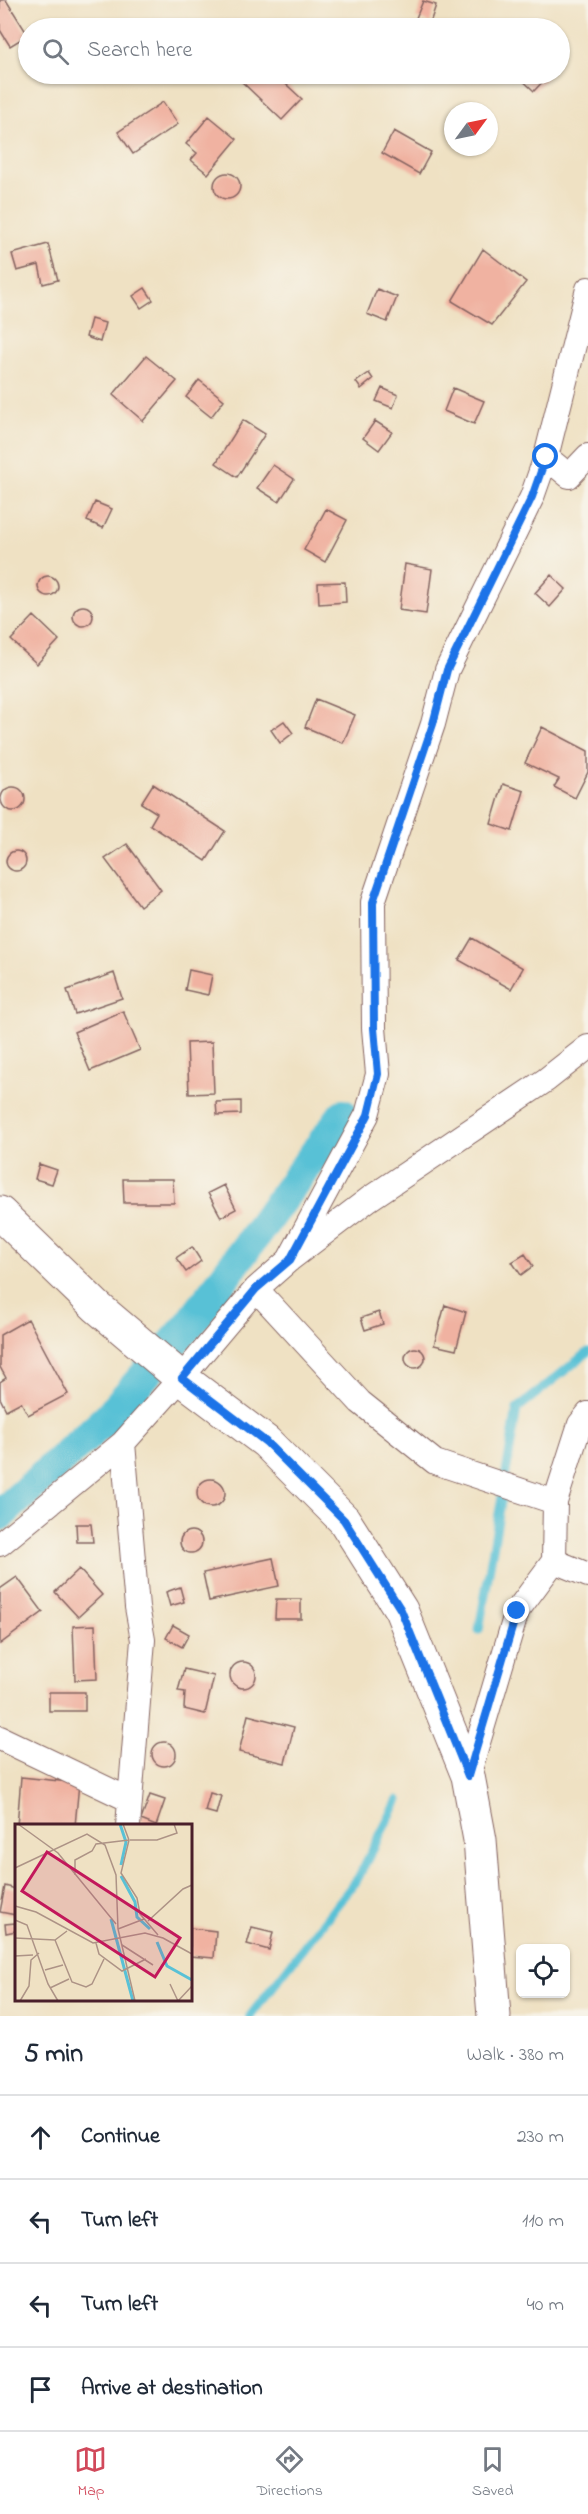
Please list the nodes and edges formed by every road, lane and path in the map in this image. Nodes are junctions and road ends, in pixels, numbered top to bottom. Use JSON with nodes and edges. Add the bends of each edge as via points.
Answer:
{"nodes":[{"id":1,"x":588,"y":289,"type":"edge"},
{"id":2,"x":588,"y":456,"type":"edge"},
{"id":3,"x":546,"y":457,"type":"junction"},
{"id":4,"x":588,"y":1047,"type":"edge"},
{"id":5,"x":0,"y":1213,"type":"edge"},
{"id":6,"x":290,"y":1260,"type":"junction"},
{"id":7,"x":256,"y":1289,"type":"junction"},
{"id":8,"x":182,"y":1378,"type":"junction"},
{"id":9,"x":588,"y":1414,"type":"edge"},
{"id":10,"x":123,"y":1443,"type":"junction"},
{"id":11,"x":555,"y":1502,"type":"junction"},
{"id":12,"x":0,"y":1544,"type":"edge"},
{"id":13,"x":554,"y":1562,"type":"junction"},
{"id":14,"x":588,"y":1575,"type":"edge"},
{"id":15,"x":0,"y":1738,"type":"edge"},
{"id":16,"x":468,"y":1776,"type":"junction"},
{"id":17,"x":130,"y":1800,"type":"junction"},
{"id":18,"x":128,"y":1824,"type":"edge"},
{"id":19,"x":494,"y":2016,"type":"edge"}],
"edges":[{"from":1,"to":3,"type":"street"},
{"from":2,"to":3,"type":"street","via":[[569,476]]},
{"from":3,"to":6,"type":"street","via":[[532,497],[447,670],[433,724],[373,902],[378,1074],[368,1115]]},
{"from":4,"to":6,"type":"street","via":[[546,1080],[369,1199]]},
{"from":5,"to":8,"type":"street","via":[[97,1307]]},
{"from":6,"to":7,"type":"street"},
{"from":7,"to":8,"type":"street"},
{"from":7,"to":11,"type":"street","via":[[360,1402],[435,1462]]},
{"from":8,"to":10,"type":"street"},
{"from":8,"to":16,"type":"street","via":[[266,1442],[344,1520],[401,1610]]},
{"from":9,"to":11,"type":"street","via":[[580,1424]]},
{"from":10,"to":12,"type":"street"},
{"from":10,"to":17,"type":"street","via":[[143,1640]]},
{"from":11,"to":13,"type":"street"},
{"from":13,"to":14,"type":"street"},
{"from":13,"to":16,"type":"street","via":[[517,1611]]},
{"from":15,"to":17,"type":"street"},
{"from":16,"to":19,"type":"street","via":[[480,1840]]},
{"from":17,"to":18,"type":"street"}]}
